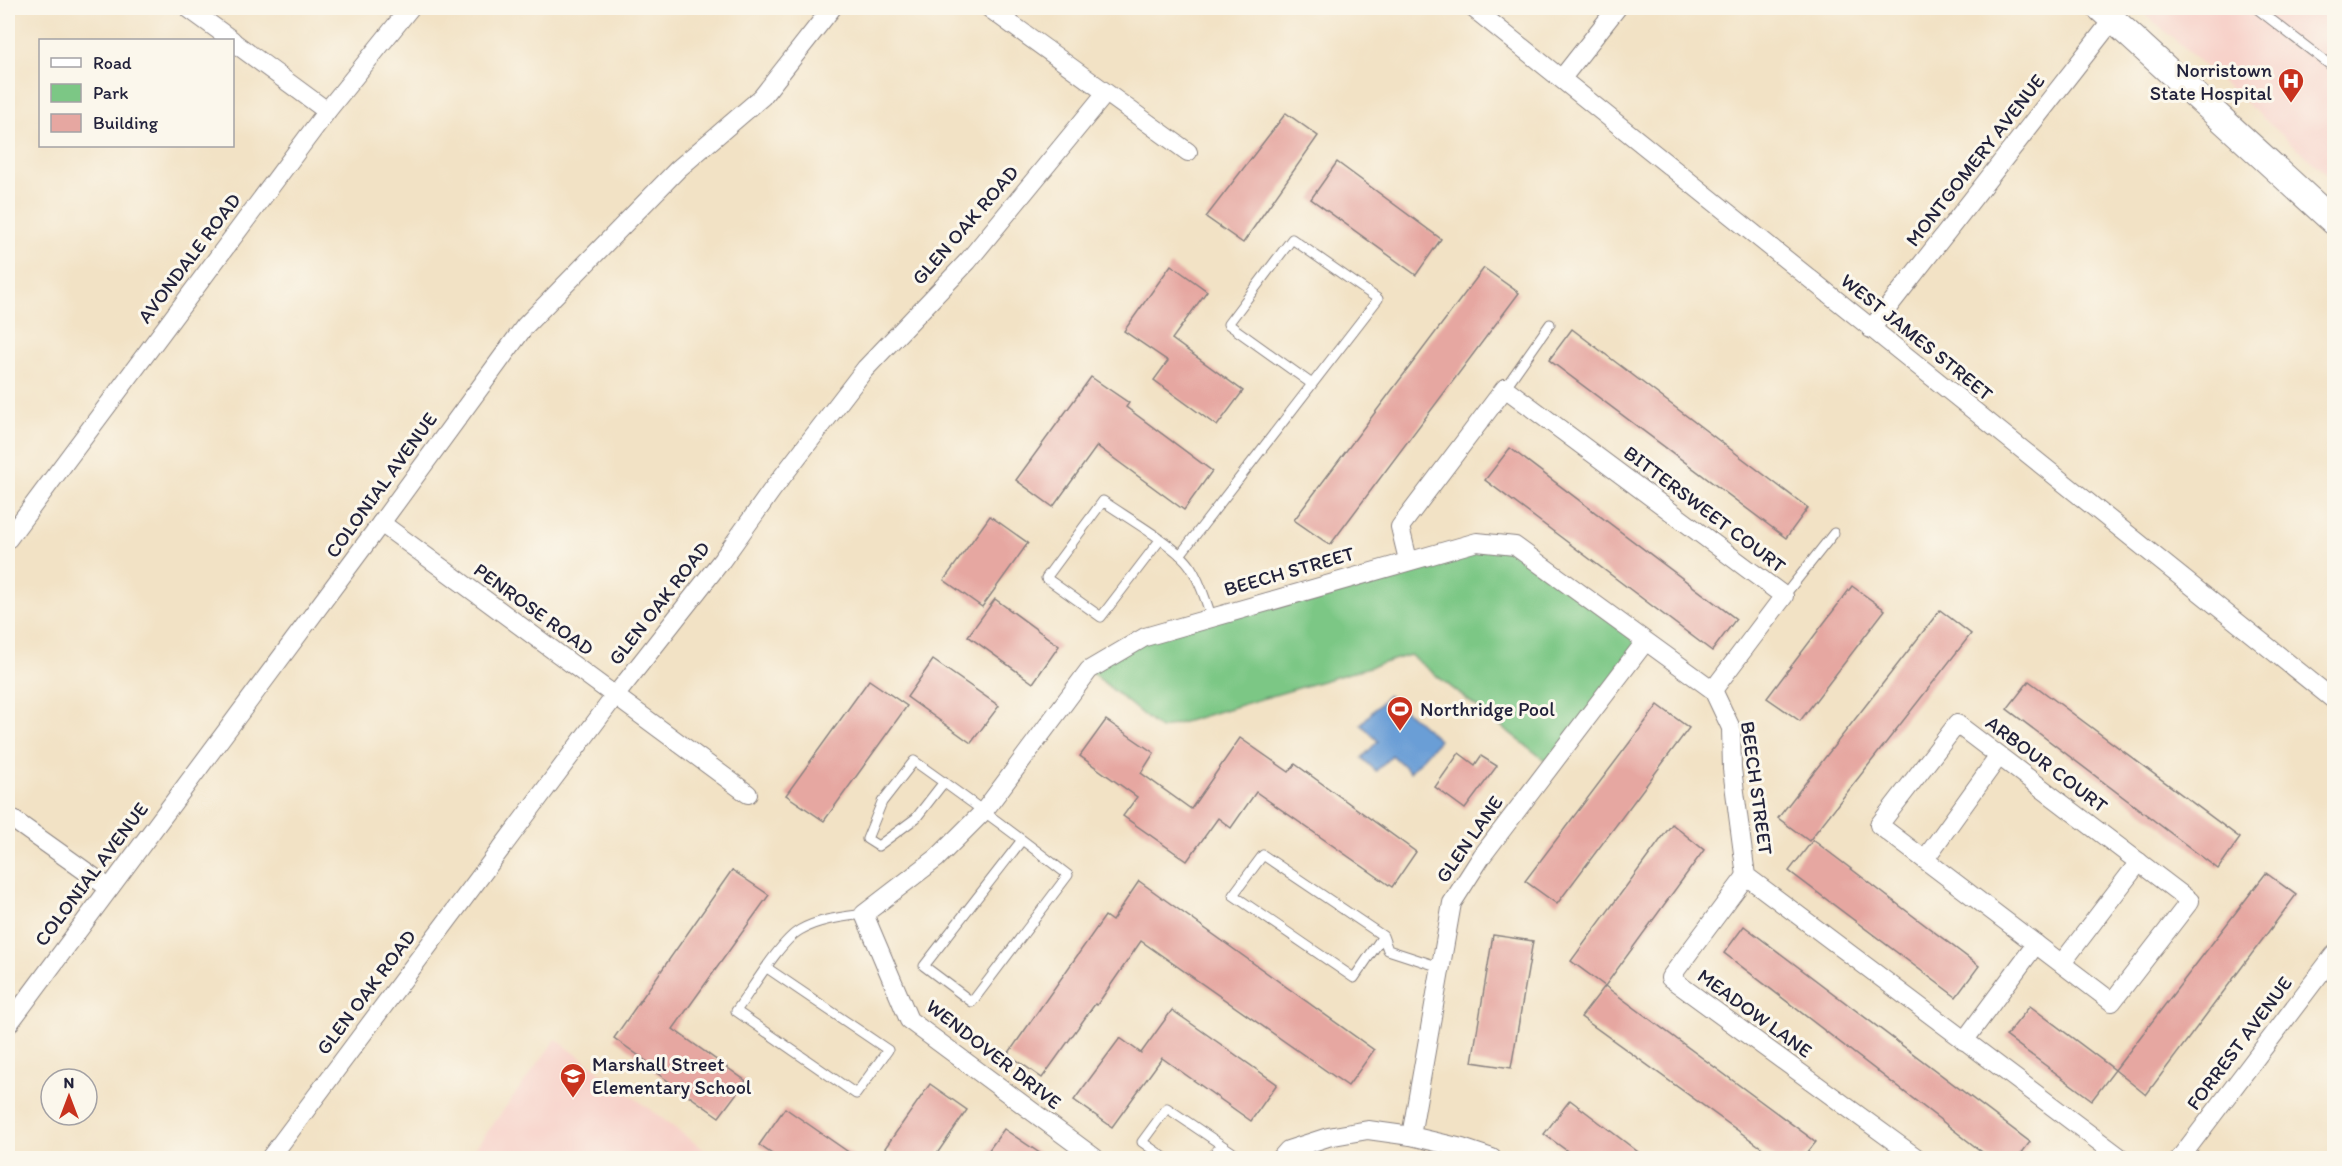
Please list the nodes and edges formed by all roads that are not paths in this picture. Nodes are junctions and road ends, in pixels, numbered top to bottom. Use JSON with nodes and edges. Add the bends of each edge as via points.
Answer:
{"nodes":[{"id":1,"x":188,"y":8,"type":"edge"},
{"id":2,"x":411,"y":8,"type":"edge"},
{"id":3,"x":832,"y":8,"type":"edge"},
{"id":4,"x":989,"y":8,"type":"edge"},
{"id":5,"x":1473,"y":8,"type":"edge"},
{"id":6,"x":1617,"y":8,"type":"edge"},
{"id":7,"x":2256,"y":8,"type":"edge"},
{"id":8,"x":2107,"y":13,"type":"edge"},
{"id":9,"x":229,"y":39,"type":"edge"},
{"id":10,"x":234,"y":42,"type":"edge"},
{"id":11,"x":2334,"y":68,"type":"edge"},
{"id":12,"x":1562,"y":78,"type":"junction"},
{"id":13,"x":1106,"y":94,"type":"junction"},
{"id":14,"x":327,"y":111,"type":"junction"},
{"id":15,"x":1188,"y":152,"type":"dead end"},
{"id":16,"x":2334,"y":222,"type":"edge"},
{"id":17,"x":1550,"y":324,"type":"dead end"},
{"id":18,"x":1871,"y":329,"type":"junction"},
{"id":19,"x":1312,"y":384,"type":"junction"},
{"id":20,"x":1505,"y":388,"type":"junction"},
{"id":21,"x":381,"y":523,"type":"junction"},
{"id":22,"x":1834,"y":533,"type":"dead end"},
{"id":23,"x":8,"y":539,"type":"edge"},
{"id":24,"x":1160,"y":540,"type":"junction"},
{"id":25,"x":1180,"y":555,"type":"junction"},
{"id":26,"x":1407,"y":560,"type":"junction"},
{"id":27,"x":1784,"y":596,"type":"junction"},
{"id":28,"x":1212,"y":618,"type":"junction"},
{"id":29,"x":1645,"y":642,"type":"junction"},
{"id":30,"x":1713,"y":690,"type":"junction"},
{"id":31,"x":615,"y":696,"type":"junction"},
{"id":32,"x":2334,"y":700,"type":"edge"},
{"id":33,"x":1999,"y":756,"type":"junction"},
{"id":34,"x":944,"y":783,"type":"junction"},
{"id":35,"x":748,"y":795,"type":"dead end"},
{"id":36,"x":984,"y":811,"type":"junction"},
{"id":37,"x":8,"y":816,"type":"edge"},
{"id":38,"x":1022,"y":840,"type":"junction"},
{"id":39,"x":1924,"y":859,"type":"junction"},
{"id":40,"x":2139,"y":862,"type":"junction"},
{"id":41,"x":1746,"y":876,"type":"junction"},
{"id":42,"x":108,"y":888,"type":"junction"},
{"id":43,"x":864,"y":914,"type":"junction"},
{"id":44,"x":1383,"y":936,"type":"junction"},
{"id":45,"x":2036,"y":944,"type":"junction"},
{"id":46,"x":2334,"y":955,"type":"edge"},
{"id":47,"x":2061,"y":963,"type":"junction"},
{"id":48,"x":767,"y":968,"type":"junction"},
{"id":49,"x":1440,"y":968,"type":"junction"},
{"id":50,"x":8,"y":1025,"type":"edge"},
{"id":51,"x":1964,"y":1041,"type":"junction"},
{"id":52,"x":1411,"y":1136,"type":"junction"},
{"id":53,"x":1221,"y":1146,"type":"junction"},
{"id":54,"x":270,"y":1158,"type":"edge"},
{"id":55,"x":1095,"y":1158,"type":"edge"},
{"id":56,"x":1165,"y":1158,"type":"edge"},
{"id":57,"x":1211,"y":1158,"type":"edge"},
{"id":58,"x":1241,"y":1158,"type":"edge"},
{"id":59,"x":1281,"y":1158,"type":"edge"},
{"id":60,"x":1492,"y":1158,"type":"edge"},
{"id":61,"x":1917,"y":1158,"type":"edge"},
{"id":62,"x":2121,"y":1158,"type":"edge"},
{"id":63,"x":2180,"y":1158,"type":"edge"}],
"edges":[{"from":1,"to":9,"type":"street"},
{"from":2,"to":14,"type":"street","name":"AVONDALE ROAD"},
{"from":3,"to":21,"type":"street","name":"COLONIAL AVENUE","via":[[762,97],[678,169],[525,326]]},
{"from":4,"to":13,"type":"street"},
{"from":5,"to":12,"type":"street","name":"WEST JAMES STREET"},
{"from":6,"to":12,"type":"street"},
{"from":7,"to":11,"type":"lane"},
{"from":8,"to":16,"type":"street"},
{"from":8,"to":18,"type":"street","name":"MONTGOMERY AVENUE"},
{"from":10,"to":14,"type":"street"},
{"from":12,"to":18,"type":"street","name":"WEST JAMES STREET"},
{"from":13,"to":15,"type":"street"},
{"from":13,"to":31,"type":"street","name":"GLEN OAK ROAD","via":[[968,261],[865,369]]},
{"from":14,"to":23,"type":"street","name":"AVONDALE ROAD"},
{"from":17,"to":20,"type":"lane"},
{"from":18,"to":32,"type":"street","name":"WEST JAMES STREET"},
{"from":19,"to":19,"type":"lane","via":[[1378,299],[1292,239],[1228,324]]},
{"from":19,"to":25,"type":"lane"},
{"from":20,"to":26,"type":"street","via":[[1400,527]]},
{"from":20,"to":27,"type":"street","name":"BITTERSWEET COURT"},
{"from":21,"to":31,"type":"street","name":"PENROSE ROAD"},
{"from":21,"to":42,"type":"street","name":"COLONIAL AVENUE"},
{"from":22,"to":27,"type":"lane"},
{"from":24,"to":24,"type":"lane","via":[[1103,501],[1046,578],[1101,617]]},
{"from":24,"to":25,"type":"lane"},
{"from":25,"to":28,"type":"lane","via":[[1204,591]]},
{"from":26,"to":28,"type":"street","name":"BEECH STREET"},
{"from":26,"to":29,"type":"street","name":"BEECH STREET","via":[[1476,542],[1515,546]]},
{"from":27,"to":30,"type":"street","name":"BITTERSWEET COURT"},
{"from":28,"to":36,"type":"street","name":"BEECH STREET","via":[[1145,638],[1089,670]]},
{"from":29,"to":30,"type":"street","name":"BEECH STREET"},
{"from":29,"to":49,"type":"street","name":"GLEN LANE","via":[[1482,856],[1452,903]]},
{"from":30,"to":41,"type":"street","name":"BEECH STREET","via":[[1731,728],[1732,769]]},
{"from":31,"to":35,"type":"street","name":"PENROSE ROAD"},
{"from":31,"to":54,"type":"street","name":"GLEN OAK ROAD"},
{"from":33,"to":39,"type":"street"},
{"from":33,"to":39,"type":"street","name":"ARBOUR COURT","via":[[1957,724],[1880,825]]},
{"from":33,"to":40,"type":"street","name":"ARBOUR COURT"},
{"from":34,"to":34,"type":"lane","via":[[914,761],[882,802],[867,839],[878,846],[916,818]]},
{"from":34,"to":36,"type":"lane"},
{"from":36,"to":38,"type":"lane"},
{"from":36,"to":43,"type":"street","via":[[937,858]]},
{"from":37,"to":42,"type":"street"},
{"from":38,"to":38,"type":"lane","via":[[924,966],[972,1002],[1068,875]]},
{"from":39,"to":45,"type":"street","name":"ARBOUR COURT"},
{"from":40,"to":47,"type":"street"},
{"from":40,"to":47,"type":"street","name":"ARBOUR COURT","via":[[2190,901],[2112,1002]]},
{"from":41,"to":51,"type":"street","name":"BEECH STREET"},
{"from":41,"to":61,"type":"street","name":"MEADOW LANE","via":[[1670,978]]},
{"from":42,"to":50,"type":"street","name":"COLONIAL AVENUE"},
{"from":43,"to":48,"type":"lane","via":[[830,919],[799,931]]},
{"from":43,"to":55,"type":"street","name":"WENDOVER DRIVE","via":[[909,1020]]},
{"from":44,"to":44,"type":"lane","via":[[1263,855],[1233,895],[1354,978]]},
{"from":44,"to":49,"type":"lane","via":[[1388,950]]},
{"from":45,"to":47,"type":"street","name":"ARBOUR COURT"},
{"from":45,"to":51,"type":"street"},
{"from":46,"to":63,"type":"street","name":"FORREST AVENUE"},
{"from":48,"to":48,"type":"lane","via":[[736,1011],[856,1094],[888,1050]]},
{"from":49,"to":52,"type":"street","name":"GLEN LANE"},
{"from":51,"to":62,"type":"street","name":"BEECH STREET"},
{"from":52,"to":59,"type":"street","via":[[1368,1130],[1328,1137],[1288,1150]]},
{"from":52,"to":60,"type":"street"},
{"from":53,"to":56,"type":"lane","via":[[1167,1108],[1142,1142]]},
{"from":53,"to":57,"type":"lane"},
{"from":53,"to":58,"type":"lane"}]}
